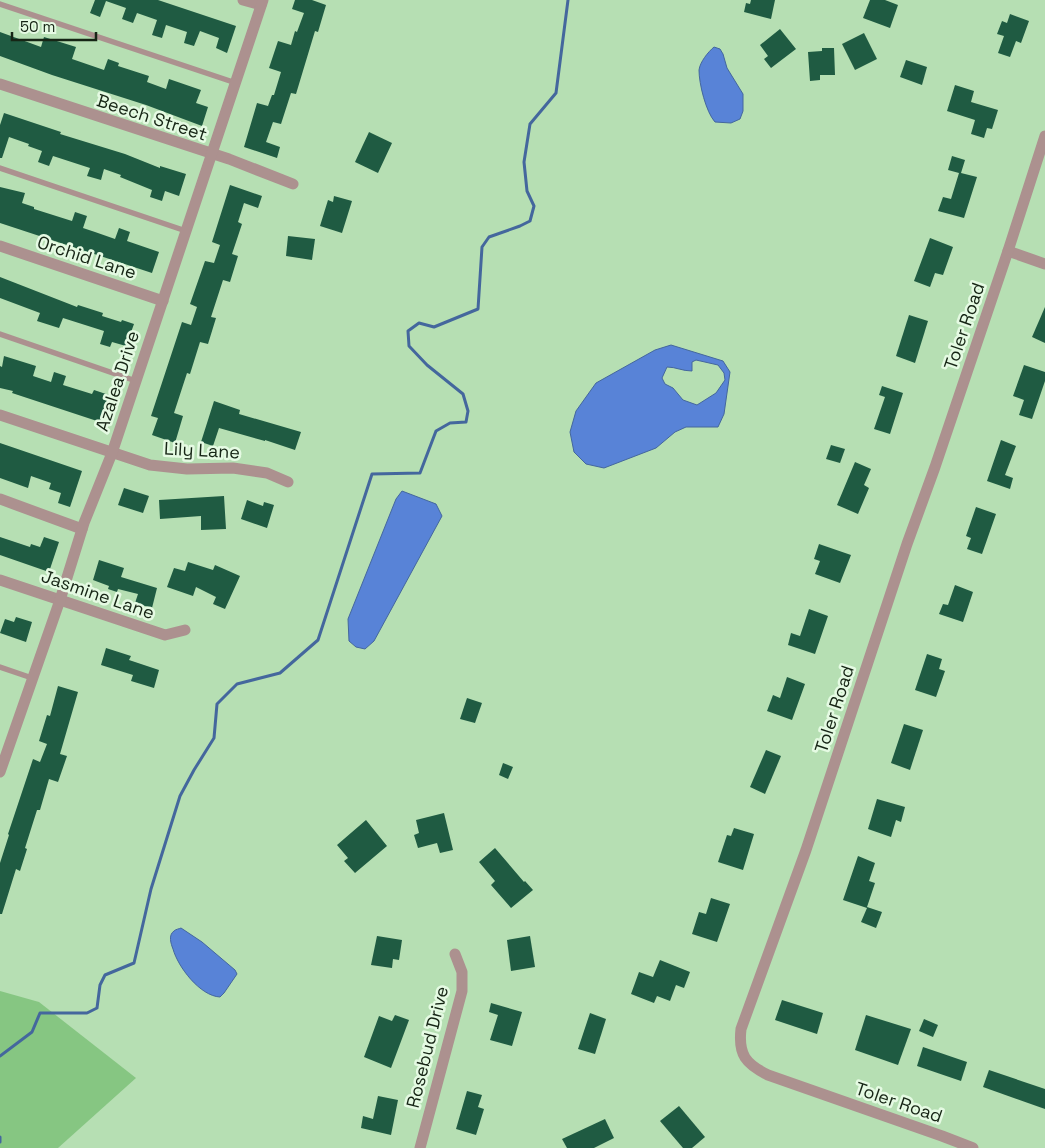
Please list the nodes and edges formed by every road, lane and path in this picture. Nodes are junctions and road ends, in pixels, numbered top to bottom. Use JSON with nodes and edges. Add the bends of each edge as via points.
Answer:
{"nodes":[{"id":1,"x":243,"y":0,"type":"edge"},
{"id":2,"x":262,"y":3,"type":"edge"},
{"id":3,"x":0,"y":4,"type":"edge"},
{"id":4,"x":236,"y":83,"type":"junction"},
{"id":5,"x":0,"y":84,"type":"edge"},
{"id":6,"x":1045,"y":136,"type":"edge"},
{"id":7,"x":212,"y":155,"type":"junction"},
{"id":8,"x":0,"y":168,"type":"edge"},
{"id":9,"x":292,"y":184,"type":"dead end"},
{"id":10,"x":186,"y":231,"type":"junction"},
{"id":11,"x":0,"y":246,"type":"edge"},
{"id":12,"x":1008,"y":251,"type":"junction"},
{"id":13,"x":1045,"y":264,"type":"edge"},
{"id":14,"x":163,"y":300,"type":"junction"},
{"id":15,"x":0,"y":334,"type":"edge"},
{"id":16,"x":136,"y":381,"type":"junction"},
{"id":17,"x":0,"y":415,"type":"edge"},
{"id":18,"x":112,"y":453,"type":"junction"},
{"id":19,"x":288,"y":482,"type":"dead end"},
{"id":20,"x":0,"y":499,"type":"edge"},
{"id":21,"x":82,"y":529,"type":"junction"},
{"id":22,"x":0,"y":580,"type":"edge"},
{"id":23,"x":60,"y":600,"type":"junction"},
{"id":24,"x":185,"y":630,"type":"dead end"},
{"id":25,"x":0,"y":667,"type":"edge"},
{"id":26,"x":32,"y":678,"type":"junction"},
{"id":27,"x":3,"y":751,"type":"edge"},
{"id":28,"x":0,"y":772,"type":"edge"},
{"id":29,"x":455,"y":954,"type":"dead end"},
{"id":30,"x":420,"y":1148,"type":"edge"},
{"id":31,"x":973,"y":1148,"type":"edge"}],
"edges":[{"from":1,"to":2,"type":"street"},
{"from":2,"to":4,"type":"street","name":"Azalea Drive"},
{"from":3,"to":4,"type":"lane"},
{"from":4,"to":7,"type":"street","name":"Azalea Drive"},
{"from":5,"to":7,"type":"street","name":"Beech Street"},
{"from":6,"to":12,"type":"street","name":"Toler Road"},
{"from":7,"to":9,"type":"street","name":"Beech Street"},
{"from":7,"to":10,"type":"street","name":"Azalea Drive"},
{"from":8,"to":10,"type":"lane"},
{"from":10,"to":14,"type":"street","name":"Azalea Drive"},
{"from":11,"to":14,"type":"street","name":"Orchid Lane"},
{"from":12,"to":13,"type":"street"},
{"from":12,"to":31,"type":"street","name":"Toler Road","via":[[739,1041],[743,1056],[753,1067],[768,1075]]},
{"from":14,"to":16,"type":"street","name":"Azalea Drive"},
{"from":15,"to":16,"type":"lane"},
{"from":16,"to":18,"type":"street","name":"Azalea Drive"},
{"from":17,"to":18,"type":"street","name":"Lily Lane"},
{"from":18,"to":19,"type":"street","name":"Lily Lane","via":[[150,465],[187,469],[233,468],[267,473]]},
{"from":18,"to":21,"type":"street","name":"Azalea Drive"},
{"from":20,"to":21,"type":"street"},
{"from":21,"to":23,"type":"street","name":"Azalea Drive"},
{"from":22,"to":23,"type":"street","name":"Jasmine Lane"},
{"from":23,"to":24,"type":"street","name":"Jasmine Lane","via":[[165,635]]},
{"from":23,"to":26,"type":"street","name":"Azalea Drive"},
{"from":25,"to":26,"type":"lane"},
{"from":26,"to":27,"type":"street","name":"Azalea Drive"},
{"from":27,"to":28,"type":"street","name":"Azalea Drive"},
{"from":29,"to":30,"type":"street","name":"Rosebud Drive","via":[[462,972],[462,991]]}]}
